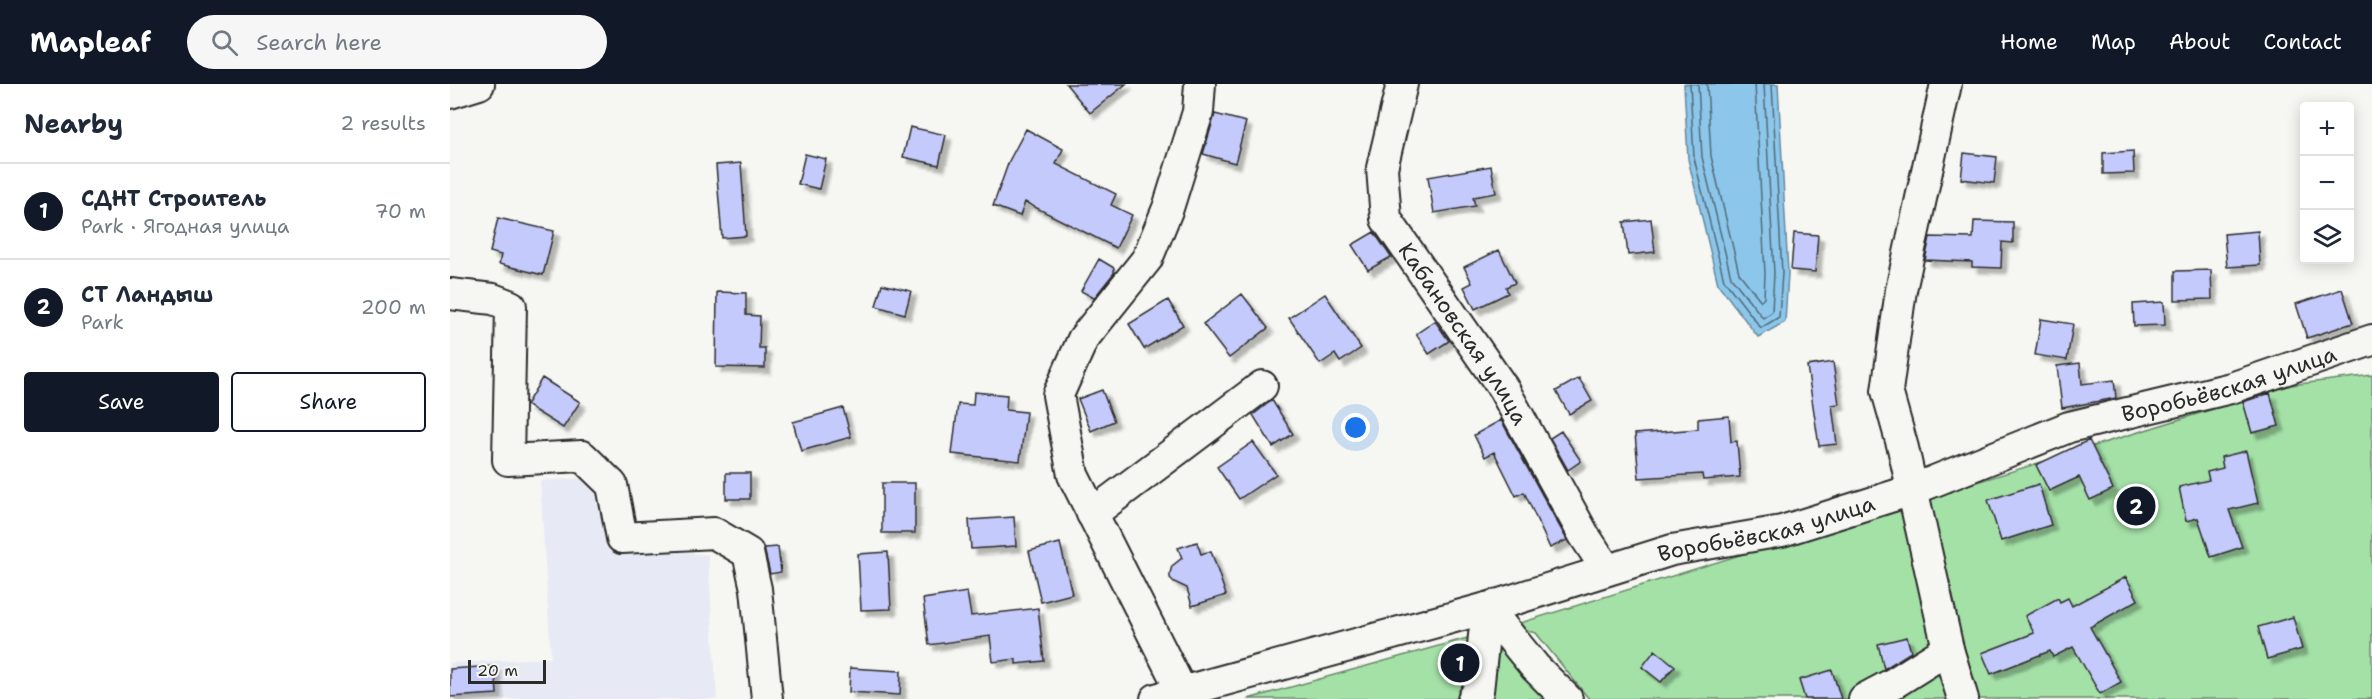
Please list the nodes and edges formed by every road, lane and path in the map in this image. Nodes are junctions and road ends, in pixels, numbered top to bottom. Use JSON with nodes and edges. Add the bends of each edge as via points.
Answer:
{"nodes":[{"id":1,"x":479,"y":84,"type":"edge"},
{"id":2,"x":1200,"y":84,"type":"edge"},
{"id":3,"x":1402,"y":84,"type":"edge"},
{"id":4,"x":1946,"y":84,"type":"edge"},
{"id":5,"x":450,"y":93,"type":"edge"},
{"id":6,"x":450,"y":294,"type":"edge"},
{"id":7,"x":2372,"y":340,"type":"edge"},
{"id":8,"x":1262,"y":386,"type":"dead end"},
{"id":9,"x":1913,"y":494,"type":"junction"},
{"id":10,"x":1092,"y":514,"type":"junction"},
{"id":11,"x":1607,"y":570,"type":"junction"},
{"id":12,"x":1487,"y":608,"type":"junction"},
{"id":13,"x":1948,"y":648,"type":"junction"},
{"id":14,"x":1169,"y":695,"type":"edge"},
{"id":15,"x":768,"y":699,"type":"edge"},
{"id":16,"x":1473,"y":699,"type":"edge"},
{"id":17,"x":1567,"y":699,"type":"edge"},
{"id":18,"x":1864,"y":699,"type":"edge"},
{"id":19,"x":1963,"y":699,"type":"edge"}],
"edges":[{"from":1,"to":5,"type":"street"},
{"from":2,"to":10,"type":"street","via":[[1198,112],[1168,208],[1147,259],[1083,339],[1058,395],[1073,475]]},
{"from":3,"to":11,"type":"street","name":"Кабановская улица","via":[[1382,168],[1386,219],[1503,388]]},
{"from":4,"to":9,"type":"street","via":[[1901,290],[1887,391]]},
{"from":6,"to":15,"type":"street","via":[[493,299],[511,306],[508,460],[582,456],[612,485],[622,538],[714,533],[748,553],[756,589]]},
{"from":7,"to":9,"type":"street","name":"Воробьёвская улица","via":[[2231,388],[2069,427]]},
{"from":8,"to":10,"type":"street"},
{"from":9,"to":11,"type":"street","name":"Воробьёвская улица","via":[[1782,531],[1672,550]]},
{"from":9,"to":13,"type":"street"},
{"from":10,"to":14,"type":"street"},
{"from":11,"to":12,"type":"street","name":"Воробьёвская улица"},
{"from":12,"to":14,"type":"street","name":"Воробьёвская улица"},
{"from":12,"to":16,"type":"street","via":[[1478,690]]},
{"from":12,"to":17,"type":"street"},
{"from":13,"to":18,"type":"street"},
{"from":13,"to":19,"type":"street"}]}
